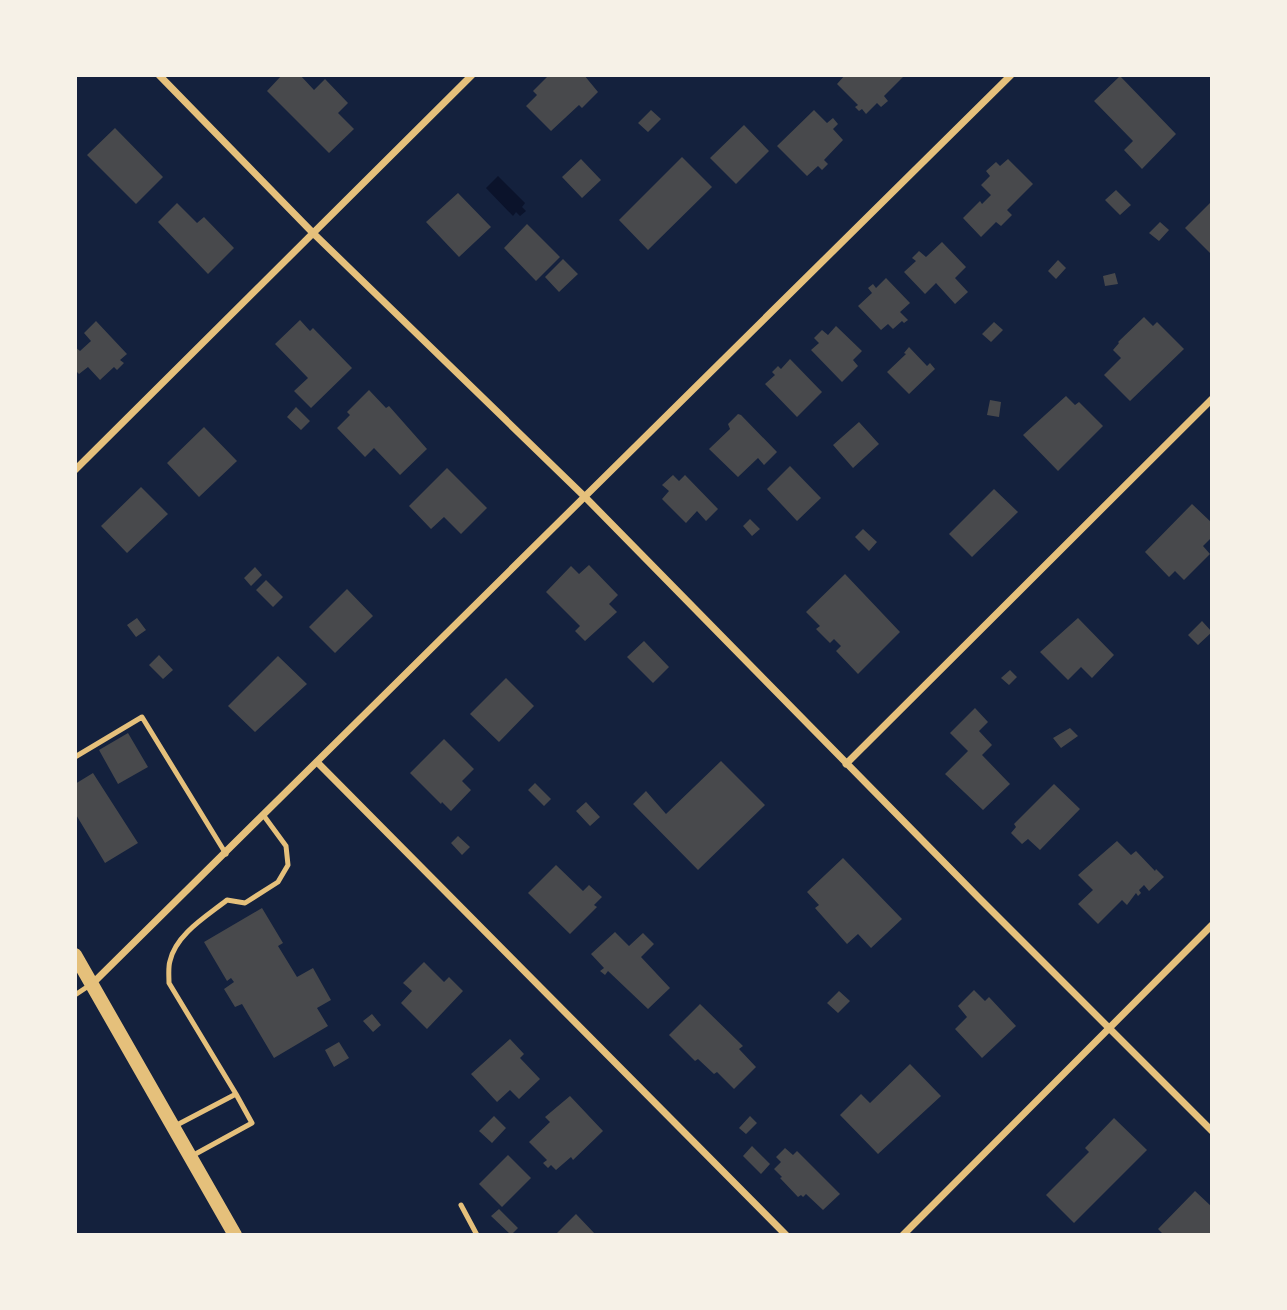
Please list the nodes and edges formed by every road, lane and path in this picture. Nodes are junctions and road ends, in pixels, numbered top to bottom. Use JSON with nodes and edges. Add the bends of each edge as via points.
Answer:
{"nodes":[{"id":1,"x":159,"y":75,"type":"edge"},
{"id":2,"x":472,"y":75,"type":"edge"},
{"id":3,"x":1010,"y":75,"type":"edge"},
{"id":4,"x":313,"y":233,"type":"junction"},
{"id":5,"x":1212,"y":399,"type":"edge"},
{"id":6,"x":75,"y":470,"type":"edge"},
{"id":7,"x":585,"y":497,"type":"junction"},
{"id":8,"x":75,"y":757,"type":"edge"},
{"id":9,"x":317,"y":762,"type":"junction"},
{"id":10,"x":846,"y":764,"type":"junction"},
{"id":11,"x":264,"y":816,"type":"junction"},
{"id":12,"x":226,"y":854,"type":"junction"},
{"id":13,"x":1212,"y":925,"type":"edge"},
{"id":14,"x":75,"y":955,"type":"edge"},
{"id":15,"x":92,"y":984,"type":"junction"},
{"id":16,"x":75,"y":995,"type":"edge"},
{"id":17,"x":1107,"y":1028,"type":"junction"},
{"id":18,"x":236,"y":1094,"type":"junction"},
{"id":19,"x":173,"y":1126,"type":"junction"},
{"id":20,"x":1212,"y":1131,"type":"edge"},
{"id":21,"x":190,"y":1157,"type":"junction"},
{"id":22,"x":461,"y":1205,"type":"dead end"},
{"id":23,"x":235,"y":1235,"type":"edge"},
{"id":24,"x":477,"y":1235,"type":"edge"},
{"id":25,"x":786,"y":1235,"type":"edge"},
{"id":26,"x":903,"y":1235,"type":"edge"}],
"edges":[{"from":1,"to":4,"type":"street"},
{"from":2,"to":4,"type":"street"},
{"from":3,"to":7,"type":"street"},
{"from":4,"to":6,"type":"street"},
{"from":4,"to":7,"type":"street"},
{"from":5,"to":10,"type":"street"},
{"from":7,"to":9,"type":"street"},
{"from":7,"to":10,"type":"street"},
{"from":8,"to":12,"type":"lane","via":[[142,717]]},
{"from":9,"to":11,"type":"street"},
{"from":9,"to":25,"type":"street"},
{"from":10,"to":17,"type":"street"},
{"from":11,"to":12,"type":"street"},
{"from":11,"to":18,"type":"lane","via":[[286,846],[288,866],[278,882],[244,903],[227,901],[176,945],[169,962],[169,983]]},
{"from":12,"to":15,"type":"street"},
{"from":13,"to":17,"type":"street"},
{"from":14,"to":15,"type":"main road"},
{"from":15,"to":16,"type":"lane"},
{"from":15,"to":19,"type":"main road"},
{"from":17,"to":20,"type":"street"},
{"from":17,"to":26,"type":"street"},
{"from":18,"to":19,"type":"lane"},
{"from":18,"to":21,"type":"lane","via":[[252,1123]]},
{"from":19,"to":21,"type":"main road"},
{"from":21,"to":23,"type":"main road"},
{"from":22,"to":24,"type":"lane"}]}
